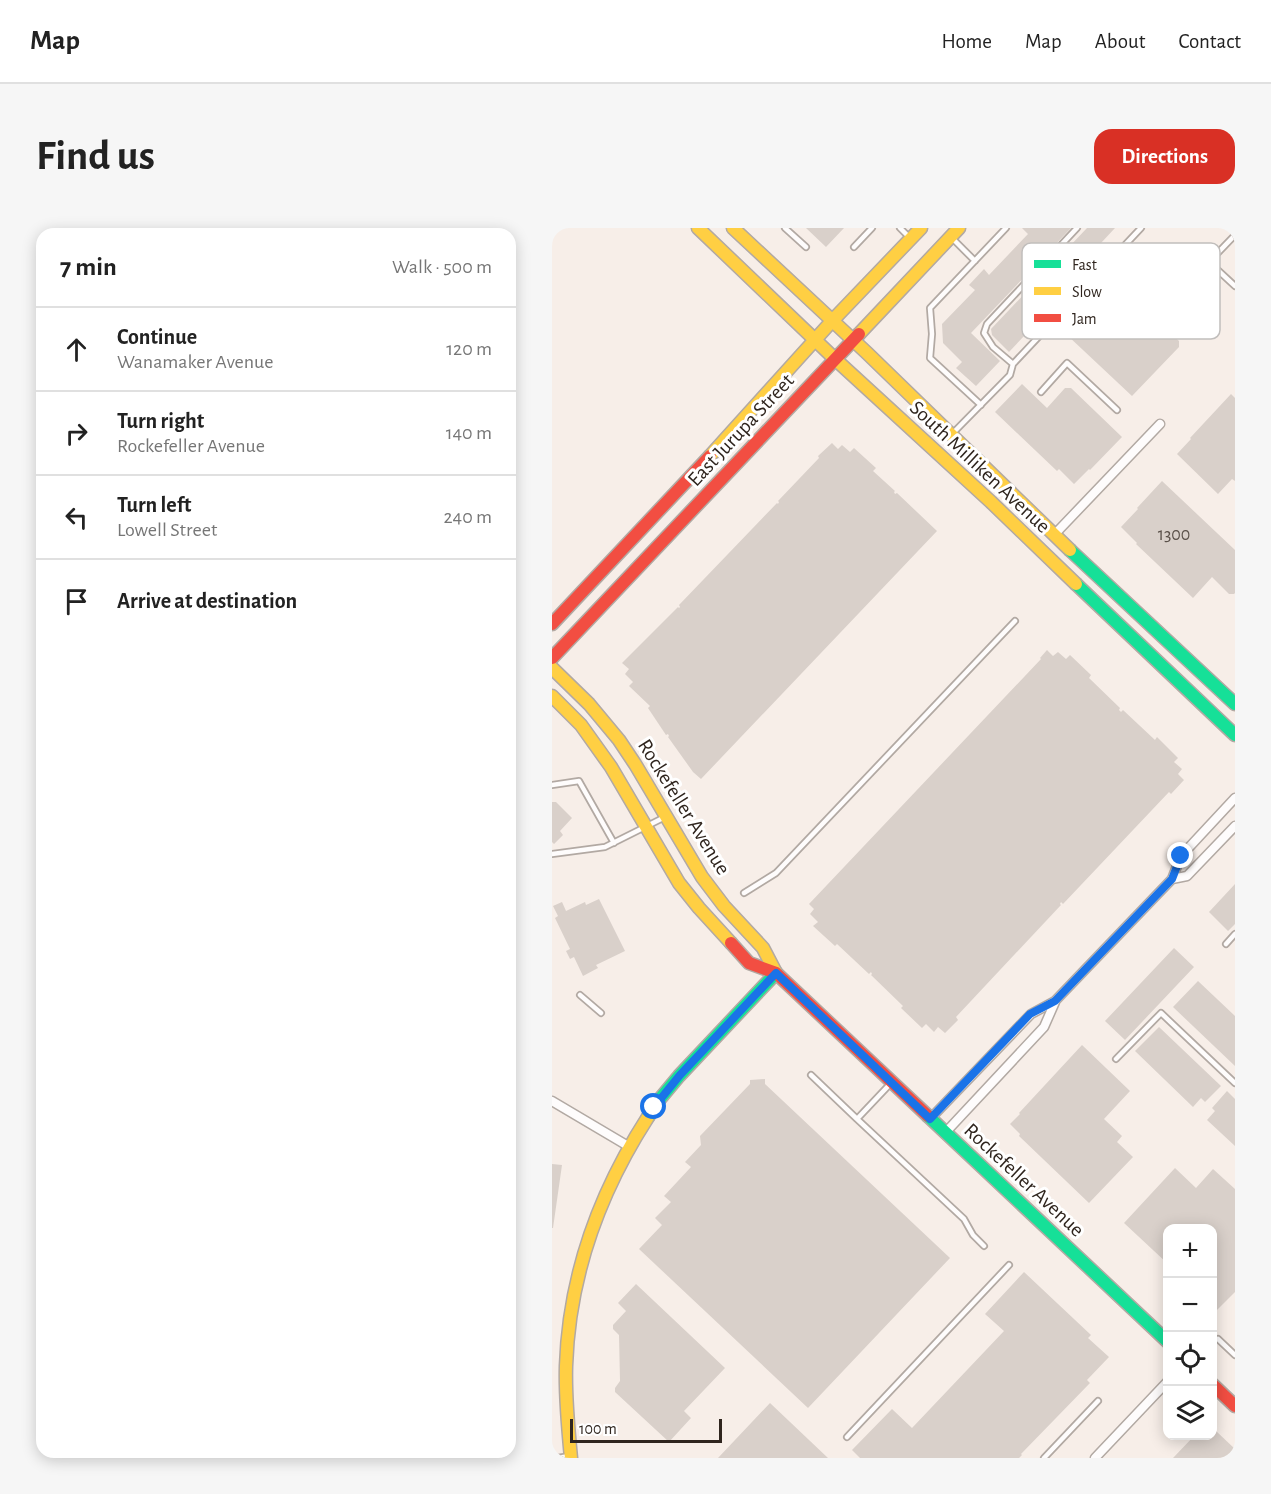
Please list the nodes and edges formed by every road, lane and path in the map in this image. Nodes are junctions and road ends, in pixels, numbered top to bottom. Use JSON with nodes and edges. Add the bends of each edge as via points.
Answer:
{"nodes":[{"id":1,"x":698,"y":228,"type":"edge"},
{"id":2,"x":733,"y":228,"type":"edge"},
{"id":3,"x":785,"y":228,"type":"edge"},
{"id":4,"x":872,"y":228,"type":"edge"},
{"id":5,"x":900,"y":228,"type":"edge"},
{"id":6,"x":921,"y":228,"type":"edge"},
{"id":7,"x":1006,"y":228,"type":"edge"},
{"id":8,"x":1077,"y":228,"type":"edge"},
{"id":9,"x":1141,"y":228,"type":"edge"},
{"id":10,"x":955,"y":233,"type":"edge"},
{"id":11,"x":1235,"y":235,"type":"edge"},
{"id":12,"x":911,"y":239,"type":"junction"},
{"id":13,"x":1063,"y":243,"type":"edge"},
{"id":14,"x":1127,"y":243,"type":"edge"},
{"id":15,"x":806,"y":247,"type":"dead end"},
{"id":16,"x":854,"y":247,"type":"dead end"},
{"id":17,"x":1220,"y":251,"type":"edge"},
{"id":18,"x":975,"y":261,"type":"junction"},
{"id":19,"x":1220,"y":272,"type":"edge"},
{"id":20,"x":1235,"y":286,"type":"edge"},
{"id":21,"x":1022,"y":287,"type":"edge"},
{"id":22,"x":832,"y":321,"type":"junction"},
{"id":23,"x":1037,"y":339,"type":"edge"},
{"id":24,"x":816,"y":340,"type":"junction"},
{"id":25,"x":853,"y":340,"type":"junction"},
{"id":26,"x":836,"y":359,"type":"junction"},
{"id":27,"x":1013,"y":364,"type":"junction"},
{"id":28,"x":1041,"y":392,"type":"dead end"},
{"id":29,"x":981,"y":405,"type":"junction"},
{"id":30,"x":1117,"y":411,"type":"dead end"},
{"id":31,"x":1160,"y":424,"type":"dead end"},
{"id":32,"x":951,"y":435,"type":"junction"},
{"id":33,"x":1054,"y":535,"type":"junction"},
{"id":34,"x":1015,"y":621,"type":"dead end"},
{"id":35,"x":552,"y":624,"type":"edge"},
{"id":36,"x":552,"y":658,"type":"edge"},
{"id":37,"x":552,"y":668,"type":"edge"},
{"id":38,"x":552,"y":696,"type":"edge"},
{"id":39,"x":1235,"y":704,"type":"edge"},
{"id":40,"x":1235,"y":735,"type":"edge"},
{"id":41,"x":552,"y":785,"type":"edge"},
{"id":42,"x":1235,"y":798,"type":"edge"},
{"id":43,"x":666,"y":816,"type":"junction"},
{"id":44,"x":647,"y":826,"type":"junction"},
{"id":45,"x":1235,"y":826,"type":"edge"},
{"id":46,"x":614,"y":843,"type":"junction"},
{"id":47,"x":552,"y":854,"type":"edge"},
{"id":48,"x":1172,"y":879,"type":"junction"},
{"id":49,"x":744,"y":893,"type":"dead end"},
{"id":50,"x":1235,"y":934,"type":"edge"},
{"id":51,"x":1226,"y":944,"type":"dead end"},
{"id":52,"x":776,"y":973,"type":"junction"},
{"id":53,"x":580,"y":995,"type":"dead end"},
{"id":54,"x":1055,"y":1001,"type":"junction"},
{"id":55,"x":601,"y":1013,"type":"dead end"},
{"id":56,"x":1116,"y":1059,"type":"dead end"},
{"id":57,"x":811,"y":1075,"type":"dead end"},
{"id":58,"x":892,"y":1082,"type":"junction"},
{"id":59,"x":1235,"y":1083,"type":"edge"},
{"id":60,"x":552,"y":1101,"type":"edge"},
{"id":61,"x":857,"y":1119,"type":"junction"},
{"id":62,"x":930,"y":1119,"type":"junction"},
{"id":63,"x":945,"y":1133,"type":"junction"},
{"id":64,"x":628,"y":1146,"type":"junction"},
{"id":65,"x":984,"y":1246,"type":"dead end"},
{"id":66,"x":1009,"y":1265,"type":"dead end"},
{"id":67,"x":1163,"y":1338,"type":"edge"},
{"id":68,"x":1218,"y":1339,"type":"dead end"},
{"id":69,"x":1235,"y":1355,"type":"edge"},
{"id":70,"x":1163,"y":1385,"type":"edge"},
{"id":71,"x":1214,"y":1386,"type":"edge"},
{"id":72,"x":1098,"y":1401,"type":"dead end"},
{"id":73,"x":1235,"y":1406,"type":"edge"},
{"id":74,"x":847,"y":1437,"type":"dead end"},
{"id":75,"x":571,"y":1457,"type":"edge"},
{"id":76,"x":557,"y":1458,"type":"edge"},
{"id":77,"x":1044,"y":1458,"type":"edge"},
{"id":78,"x":1095,"y":1458,"type":"edge"}],
"edges":[{"from":1,"to":24,"type":"main road","name":"South Milliken Avenue"},
{"from":2,"to":22,"type":"main road","name":"South Milliken Avenue"},
{"from":3,"to":15,"type":"lane"},
{"from":4,"to":16,"type":"lane"},
{"from":5,"to":12,"type":"lane"},
{"from":6,"to":12,"type":"main road","name":"East Jurupa Street"},
{"from":7,"to":18,"type":"lane"},
{"from":8,"to":13,"type":"lane"},
{"from":9,"to":14,"type":"lane"},
{"from":10,"to":18,"type":"lane"},
{"from":10,"to":25,"type":"main road","name":"East Jurupa Street"},
{"from":11,"to":17,"type":"lane"},
{"from":12,"to":22,"type":"main road","name":"East Jurupa Street"},
{"from":18,"to":29,"type":"lane","via":[[930,308],[930,358]]},
{"from":19,"to":20,"type":"lane"},
{"from":21,"to":27,"type":"lane","via":[[987,324],[984,333]]},
{"from":22,"to":24,"type":"main road","name":"East Jurupa Street"},
{"from":22,"to":25,"type":"main road","name":"South Milliken Avenue"},
{"from":23,"to":27,"type":"lane"},
{"from":24,"to":26,"type":"main road","name":"South Milliken Avenue"},
{"from":24,"to":35,"type":"main road","name":"East Jurupa Street"},
{"from":25,"to":26,"type":"main road","name":"East Jurupa Street"},
{"from":25,"to":32,"type":"main road","name":"South Milliken Avenue"},
{"from":26,"to":36,"type":"main road","name":"East Jurupa Street"},
{"from":26,"to":40,"type":"main road","name":"South Milliken Avenue"},
{"from":27,"to":29,"type":"lane","via":[[1010,375]]},
{"from":28,"to":30,"type":"lane","via":[[1067,363]]},
{"from":29,"to":32,"type":"lane"},
{"from":31,"to":33,"type":"street"},
{"from":32,"to":33,"type":"main road","name":"South Milliken Avenue"},
{"from":33,"to":39,"type":"main road","name":"South Milliken Avenue"},
{"from":34,"to":49,"type":"lane","via":[[776,873]]},
{"from":37,"to":43,"type":"main road","name":"Rockefeller Avenue","via":[[619,740]]},
{"from":38,"to":44,"type":"main road","name":"Rockefeller Avenue","via":[[588,734]]},
{"from":41,"to":46,"type":"lane","via":[[579,781]]},
{"from":42,"to":48,"type":"street","via":[[1181,856]]},
{"from":43,"to":44,"type":"lane"},
{"from":43,"to":52,"type":"main road","name":"Rockefeller Avenue","via":[[702,877],[763,948]]},
{"from":44,"to":46,"type":"lane"},
{"from":44,"to":52,"type":"main road","name":"Rockefeller Avenue","via":[[699,908],[749,963]]},
{"from":45,"to":48,"type":"street","via":[[1187,876]]},
{"from":46,"to":47,"type":"lane"},
{"from":48,"to":54,"type":"street"},
{"from":50,"to":51,"type":"lane"},
{"from":52,"to":58,"type":"main road","name":"Rockefeller Avenue"},
{"from":52,"to":64,"type":"main road","via":[[680,1075]]},
{"from":53,"to":55,"type":"lane"},
{"from":54,"to":62,"type":"street","via":[[1030,1014]]},
{"from":54,"to":63,"type":"street","via":[[1044,1027]]},
{"from":56,"to":59,"type":"lane","via":[[1161,1013]]},
{"from":57,"to":61,"type":"lane"},
{"from":58,"to":61,"type":"lane"},
{"from":58,"to":62,"type":"main road","name":"Rockefeller Avenue"},
{"from":60,"to":64,"type":"street"},
{"from":61,"to":65,"type":"lane","via":[[964,1219]]},
{"from":62,"to":63,"type":"main road","name":"Rockefeller Avenue"},
{"from":63,"to":67,"type":"main road","name":"Rockefeller Avenue"},
{"from":64,"to":75,"type":"main road","via":[[597,1211],[570,1305],[564,1384]]},
{"from":66,"to":74,"type":"lane"},
{"from":68,"to":69,"type":"lane"},
{"from":70,"to":78,"type":"street"},
{"from":71,"to":73,"type":"main road"},
{"from":72,"to":77,"type":"lane"},
{"from":75,"to":76,"type":"lane"}]}
